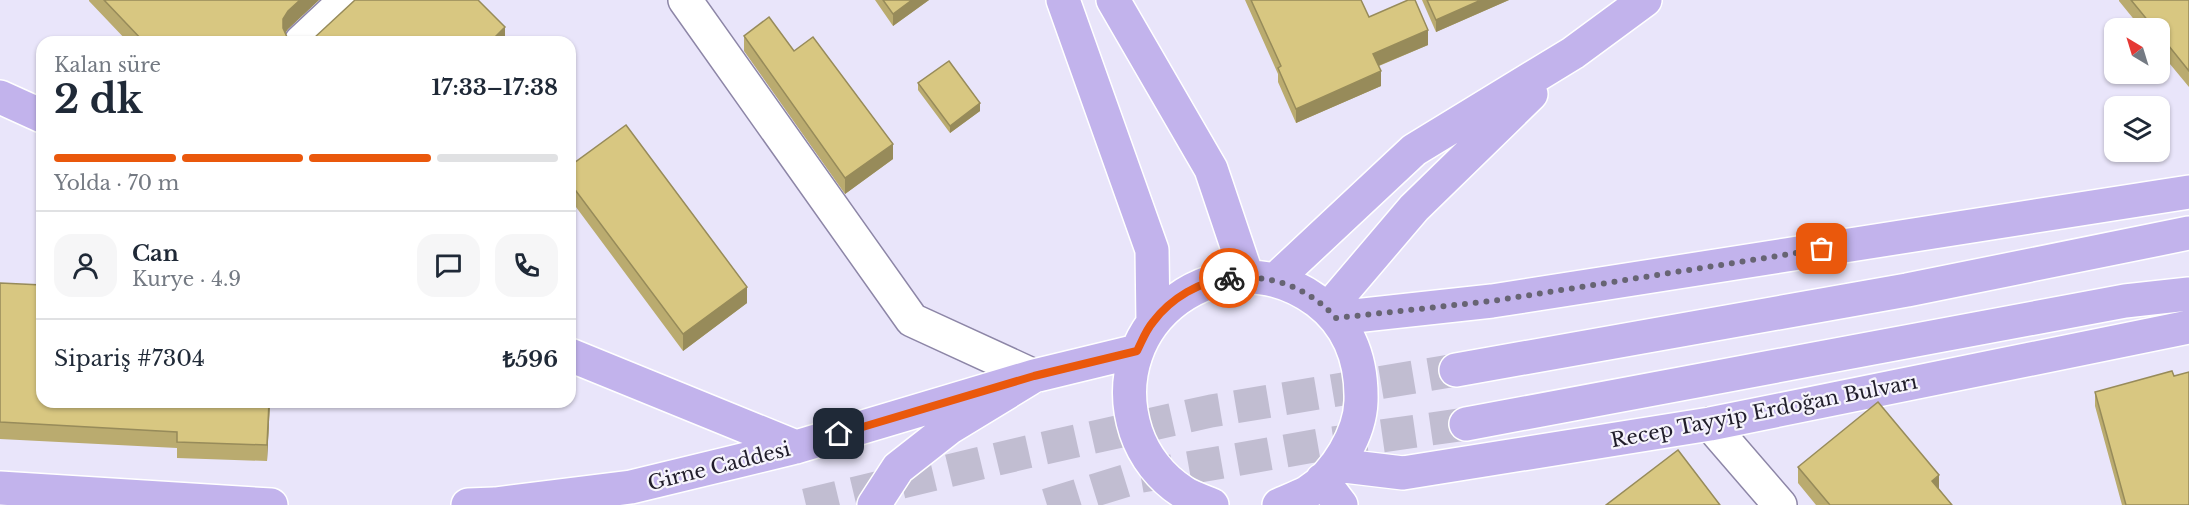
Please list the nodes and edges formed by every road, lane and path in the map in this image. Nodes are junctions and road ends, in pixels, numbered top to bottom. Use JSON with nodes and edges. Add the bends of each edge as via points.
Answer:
{"nodes":[{"id":1,"x":346,"y":0,"type":"edge"},
{"id":2,"x":685,"y":0,"type":"edge"},
{"id":3,"x":1063,"y":0,"type":"edge"},
{"id":4,"x":1113,"y":0,"type":"edge"},
{"id":5,"x":1645,"y":0,"type":"edge"},
{"id":6,"x":307,"y":36,"type":"edge"},
{"id":7,"x":1573,"y":53,"type":"junction"},
{"id":8,"x":0,"y":97,"type":"edge"},
{"id":9,"x":36,"y":113,"type":"edge"},
{"id":10,"x":2189,"y":192,"type":"edge"},
{"id":11,"x":2189,"y":234,"type":"edge"},
{"id":12,"x":1261,"y":278,"type":"junction"},
{"id":13,"x":2189,"y":294,"type":"edge"},
{"id":14,"x":1332,"y":314,"type":"junction"},
{"id":15,"x":1153,"y":322,"type":"junction"},
{"id":16,"x":2189,"y":327,"type":"edge"},
{"id":17,"x":1137,"y":351,"type":"junction"},
{"id":18,"x":576,"y":357,"type":"edge"},
{"id":19,"x":1456,"y":370,"type":"tunnel mouth"},
{"id":20,"x":1034,"y":376,"type":"junction"},
{"id":21,"x":1710,"y":423,"type":"junction"},
{"id":22,"x":1466,"y":424,"type":"tunnel mouth"},
{"id":23,"x":796,"y":447,"type":"junction"},
{"id":24,"x":1333,"y":483,"type":"edge"},
{"id":25,"x":0,"y":488,"type":"edge"},
{"id":26,"x":271,"y":505,"type":"edge"},
{"id":27,"x":468,"y":505,"type":"edge"},
{"id":28,"x":874,"y":505,"type":"edge"},
{"id":29,"x":1212,"y":505,"type":"edge"},
{"id":30,"x":1279,"y":505,"type":"edge"},
{"id":31,"x":1780,"y":505,"type":"edge"}],
"edges":[{"from":1,"to":6,"type":"street"},
{"from":2,"to":20,"type":"street","via":[[912,320]]},
{"from":3,"to":15,"type":"main road","via":[[1152,250]]},
{"from":4,"to":12,"type":"main road","via":[[1211,169]]},
{"from":5,"to":7,"type":"main road"},
{"from":7,"to":12,"type":"main road","via":[[1414,150]]},
{"from":7,"to":14,"type":"main road","via":[[1414,208]]},
{"from":8,"to":9,"type":"main road"},
{"from":10,"to":14,"type":"main road","via":[[1492,301]]},
{"from":11,"to":19,"type":"main road","via":[[1906,290]]},
{"from":12,"to":14,"type":"main road","via":[[1301,290]]},
{"from":12,"to":15,"type":"main road","via":[[1220,279],[1194,288],[1171,302]]},
{"from":13,"to":22,"type":"main road","via":[[2125,301]]},
{"from":14,"to":24,"type":"main road","via":[[1353,346],[1362,377],[1361,411]]},
{"from":15,"to":17,"type":"main road"},
{"from":16,"to":21,"type":"main road","name":"Recep Tayyip Erdoğan Bulvarı"},
{"from":17,"to":20,"type":"main road"},
{"from":17,"to":29,"type":"main road","via":[[1129,382],[1130,414],[1140,445],[1158,471],[1183,492]]},
{"from":18,"to":23,"type":"main road"},
{"from":20,"to":23,"type":"main road","name":"Girne Caddesi"},
{"from":20,"to":28,"type":"main road","via":[[949,428],[898,468]]},
{"from":21,"to":24,"type":"main road","name":"Recep Tayyip Erdoğan Bulvarı"},
{"from":21,"to":31,"type":"street"},
{"from":23,"to":27,"type":"main road","name":"Girne Caddesi","via":[[631,487]]},
{"from":24,"to":30,"type":"main road"},
{"from":25,"to":26,"type":"main road"}]}
